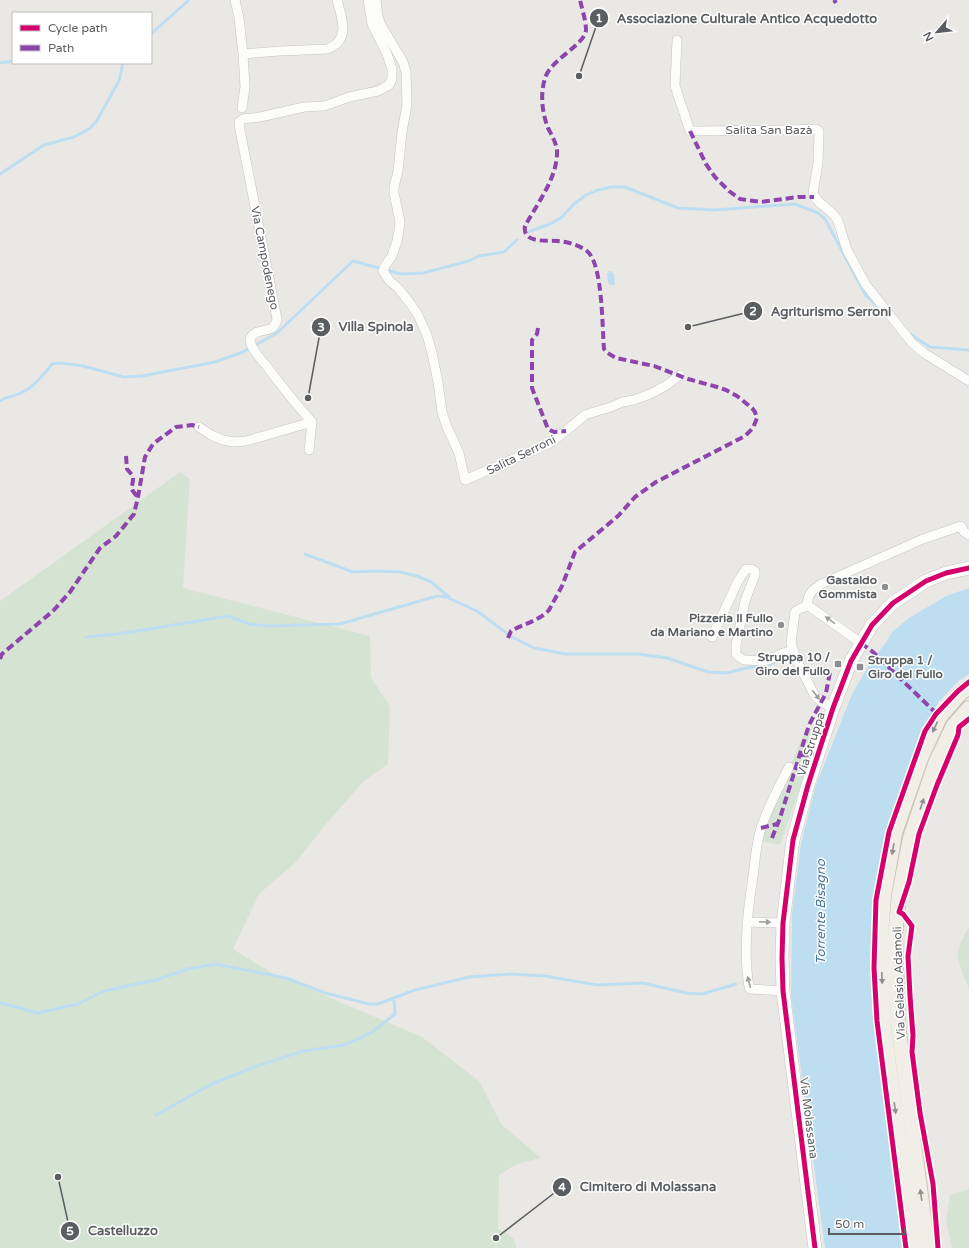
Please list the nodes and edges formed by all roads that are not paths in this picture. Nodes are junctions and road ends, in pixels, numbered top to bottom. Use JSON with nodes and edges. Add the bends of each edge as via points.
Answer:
{"nodes":[{"id":1,"x":235,"y":0,"type":"edge"},
{"id":2,"x":337,"y":0,"type":"edge"},
{"id":3,"x":368,"y":0,"type":"edge"},
{"id":4,"x":376,"y":0,"type":"edge"},
{"id":5,"x":677,"y":40,"type":"dead end"},
{"id":6,"x":243,"y":54,"type":"junction"},
{"id":7,"x":242,"y":108,"type":"dead end"},
{"id":8,"x":680,"y":375,"type":"dead end"},
{"id":9,"x":969,"y":381,"type":"edge"},
{"id":10,"x":312,"y":422,"type":"junction"},
{"id":11,"x":199,"y":427,"type":"dead end"},
{"id":12,"x":309,"y":450,"type":"dead end"},
{"id":13,"x":965,"y":525,"type":"edge"},
{"id":14,"x":969,"y":535,"type":"edge"},
{"id":15,"x":969,"y":568,"type":"edge"},
{"id":16,"x":806,"y":606,"type":"junction"},
{"id":17,"x":712,"y":637,"type":"dead end"},
{"id":18,"x":861,"y":643,"type":"junction"},
{"id":19,"x":793,"y":650,"type":"junction"},
{"id":20,"x":969,"y":687,"type":"edge"},
{"id":21,"x":833,"y":708,"type":"junction"},
{"id":22,"x":969,"y":708,"type":"edge"},
{"id":23,"x":789,"y":767,"type":"dead end"},
{"id":24,"x":747,"y":922,"type":"junction"},
{"id":25,"x":782,"y":923,"type":"junction"},
{"id":26,"x":782,"y":991,"type":"junction"},
{"id":27,"x":815,"y":1248,"type":"edge"},
{"id":28,"x":914,"y":1248,"type":"edge"},
{"id":29,"x":928,"y":1248,"type":"edge"}],
"edges":[{"from":1,"to":6,"type":"street","via":[[240,18]]},
{"from":2,"to":6,"type":"street","via":[[343,30],[341,40],[334,47]]},
{"from":3,"to":10,"type":"street","name":"Via Campodenego","via":[[372,24],[392,69],[389,85],[378,91],[324,106],[304,107],[243,119],[239,126],[277,319],[275,326],[251,337],[253,347]]},
{"from":4,"to":8,"type":"street","name":"Salita Serroni","via":[[381,25],[403,62],[408,91],[408,105],[394,187],[399,230],[392,256],[383,271],[412,306],[427,335],[442,412],[461,458],[466,480],[548,444],[585,415],[650,394]]},
{"from":5,"to":9,"type":"street","name":"Salita San Bazà","via":[[675,86],[690,131],[819,131],[814,197],[836,216],[854,265],[866,285],[918,349]]},
{"from":6,"to":7,"type":"street","via":[[245,87]]},
{"from":10,"to":11,"type":"street","via":[[246,441],[234,442],[211,435]]},
{"from":10,"to":12,"type":"street"},
{"from":13,"to":14,"type":"street","via":[[964,532]]},
{"from":13,"to":16,"type":"street","name":"Via Struppa","via":[[923,538],[827,581],[812,591]]},
{"from":15,"to":18,"type":"main road","name":"Via Struppa","via":[[946,573],[910,591],[872,625]]},
{"from":18,"to":16,"type":"street","one_way":true,"via":[[815,609]]},
{"from":16,"to":19,"type":"street","name":"Via Struppa","via":[[795,612],[790,644]]},
{"from":17,"to":19,"type":"street","via":[[738,581],[746,569],[750,569],[755,571],[755,575],[745,601],[736,645],[737,656],[744,660],[766,661]]},
{"from":18,"to":21,"type":"main road","name":"Via Struppa","via":[[851,661]]},
{"from":19,"to":21,"type":"street","name":"Via Struppa","one_way":true,"via":[[815,696]]},
{"from":20,"to":28,"type":"main road","name":"Via Gelasio Adamoli","one_way":true,"via":[[940,717],[921,758],[895,833],[884,896],[881,934],[884,1028]]},
{"from":21,"to":25,"type":"main road","name":"Via Struppa","via":[[793,840]]},
{"from":29,"to":22,"type":"main road","name":"Via Gelasio Adamoli","one_way":true,"via":[[898,1026],[895,936],[899,895],[910,838],[935,764],[953,726]]},
{"from":23,"to":24,"type":"street","via":[[761,828]]},
{"from":24,"to":25,"type":"street","one_way":true},
{"from":26,"to":24,"type":"street","one_way":true,"via":[[750,989],[747,968]]},
{"from":25,"to":26,"type":"main road","name":"Via Struppa"},
{"from":26,"to":27,"type":"main road","name":"Via Molassana"}]}
